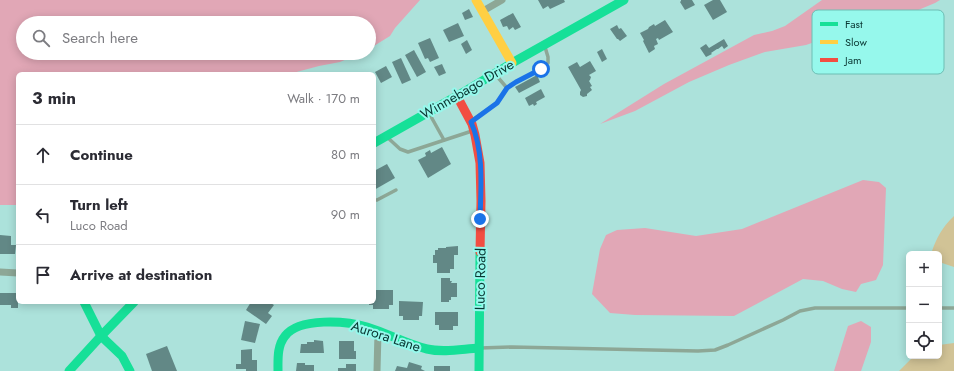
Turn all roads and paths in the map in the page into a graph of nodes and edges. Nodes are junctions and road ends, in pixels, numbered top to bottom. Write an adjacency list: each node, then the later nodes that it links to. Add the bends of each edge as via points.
1 (476, 0): 4 (street)
2 (502, 0): 4 (street)
3 (624, 0): 5 (street, Winnebago Drive)
4 (483, 11): 6 (street)
5 (544, 44): 6 (street, Winnebago Drive); 8 (lane, via 548,63)
6 (512, 63): 7 (street, Winnebago Drive)
7 (494, 73): 8 (lane); 9 (street, Winnebago Drive)
8 (507, 88): 11 (lane, via 497,103)
9 (457, 96): 10 (street, Winnebago Drive); 11 (street, Luco Road)
10 (429, 112): 12 (street, Winnebago Drive); 13 (lane)
11 (472, 126): 13 (lane); 26 (street, Luco Road, via 479,154 481,181)
12 (386, 136): 13 (lane, via 400,149 408,152); 14 (street, Winnebago Drive)
13 (444, 140)
14 (376, 142)
15 (396, 190): 16 (lane)
16 (376, 200)
17 (0, 272): 18 (street)
18 (16, 273)
19 (85, 304): 25 (street)
20 (132, 304): 25 (street)
21 (906, 308): 26 (lane, via 815,308 800,311 715,350)
22 (942, 308): 23 (lane)
23 (954, 308)
24 (378, 332): 26 (street, Aurora Lane, via 431,350); 29 (street, Aurora Lane, via 351,324 298,325 282,342); 30 (street)
25 (101, 336): 27 (street); 28 (street, via 122,356)
26 (479, 348): 31 (street, Luco Road)
27 (69, 371)
28 (130, 371)
29 (278, 371)
30 (377, 371)
31 (479, 371)

